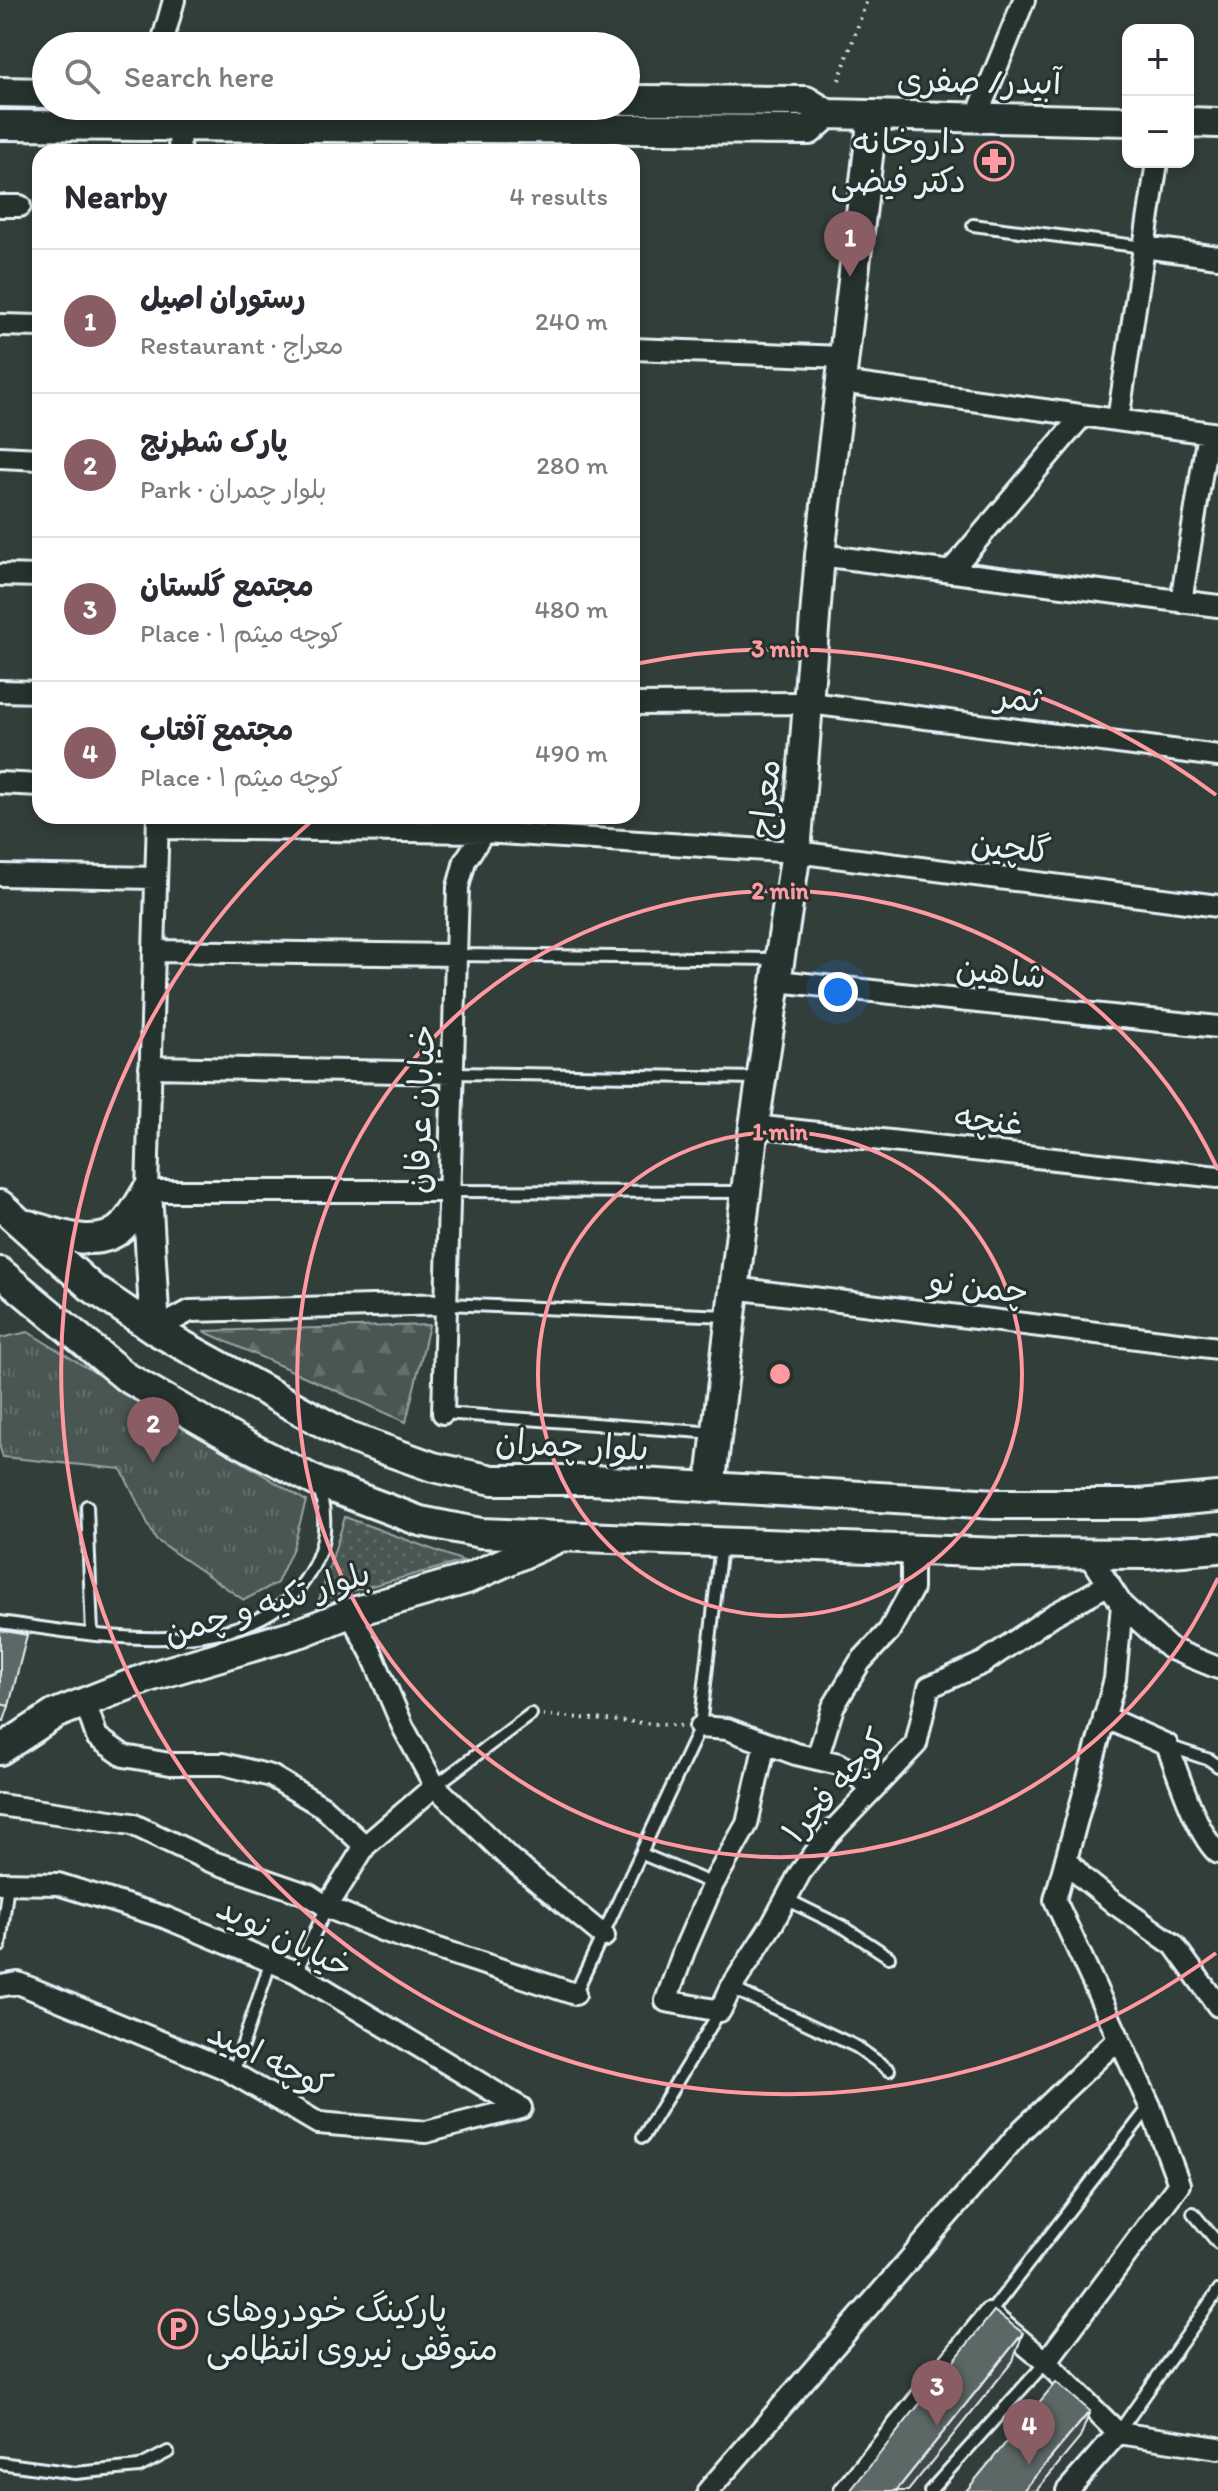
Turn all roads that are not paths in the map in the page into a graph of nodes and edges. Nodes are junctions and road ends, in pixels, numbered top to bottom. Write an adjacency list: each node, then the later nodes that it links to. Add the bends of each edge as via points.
1 (174, 0): 3 (street)
2 (1024, 0): 9 (street)
3 (165, 32)
4 (0, 92): 5 (main road)
5 (32, 93)
6 (640, 100): 7 (main road, آبیدر/ صفری, via 806,101)
7 (827, 114): 8 (main road, آبیدر/ صفری); 14 (main road, آبیدر/ صفری, via 809,130)
8 (873, 115): 9 (main road, آبیدر/ صفری); 22 (main road, معراج)
9 (976, 118): 10 (main road, آبیدر/ صفری)
10 (1122, 121)
11 (1194, 122): 12 (main road)
12 (1218, 123)
13 (0, 125): 14 (main road, آبیدر/ صفری)
14 (179, 140)
15 (1156, 168): 17 (street)
16 (973, 225): 17 (lane)
17 (1144, 247): 18 (street); 24 (street)
18 (1218, 257)
19 (0, 325): 20 (street)
20 (32, 326)
21 (640, 350): 22 (street)
22 (842, 369): 23 (street); 28 (main road, معراج)
23 (1082, 416): 24 (street); 29 (street)
24 (1118, 420): 25 (street)
25 (1213, 434): 32 (street)
26 (0, 457): 27 (street)
27 (32, 459)
28 (820, 555): 29 (street); 36 (main road, معراج)
29 (950, 572): 32 (street)
30 (0, 575): 31 (street)
31 (32, 576)
32 (1181, 602): 33 (street)
33 (1218, 606)
34 (0, 691): 35 (street)
35 (32, 692)
36 (810, 703): 37 (street, ثمر); 38 (street, ثمر); 43 (main road, معراج)
37 (640, 704)
38 (1218, 756)
39 (0, 783): 40 (street)
40 (32, 785)
41 (158, 824): 45 (street)
42 (488, 824): 43 (street, گلچین); 48 (street, خیابان عرفان, via 465,861 458,887)
43 (796, 852): 46 (street, گلچین); 49 (main road, معراج)
44 (0, 875): 45 (street)
45 (156, 878): 47 (street)
46 (1218, 906)
47 (154, 951): 48 (street); 51 (street)
48 (456, 955): 49 (lane); 52 (street, خیابان عرفان)
49 (779, 970): 50 (street, شاهین); 53 (main road, معراج)
50 (1218, 1027)
51 (150, 1067): 52 (street); 56 (street)
52 (453, 1073): 53 (lane); 57 (street, خیابان عرفان)
53 (761, 1078): 54 (main road, معراج)
54 (754, 1126): 55 (street, غنچه); 58 (main road, معراج)
55 (1218, 1177)
56 (147, 1191): 57 (street); 59 (main road, via 125,1224 108,1238 70,1238); 64 (main road)
57 (450, 1191): 58 (lane); 62 (street, خیابان عرفان)
58 (745, 1192): 61 (main road, معراج)
59 (9, 1213): 64 (main road, بلوار چمران, via 91,1287)
60 (5, 1280): 68 (main road, via 126,1377)
61 (733, 1288): 63 (main road, معراج); 65 (street, چمن نو)
62 (446, 1304): 63 (lane); 64 (street, via 190,1311); 66 (street, خیابان عرفان)
63 (729, 1316): 67 (main road, معراج)
64 (155, 1330): 69 (main road, بلوار چمران, via 349,1437 433,1467 493,1480)
65 (1218, 1348)
66 (443, 1413): 67 (lane)
67 (716, 1433): 69 (main road, معراج)
68 (319, 1483): 72 (main road, via 420,1521 481,1533); 81 (lane, via 325,1520 319,1558 296,1594 263,1619 212,1634)
69 (710, 1488): 70 (main road, بلوار چمران, via 996,1504 1139,1504)
70 (1218, 1497)
71 (87, 1506): 81 (lane)
72 (561, 1537): 73 (main road); 79 (main road, بلوار تکیه و چمن, via 467,1579)
73 (721, 1541): 75 (main road); 86 (lane)
74 (1218, 1548): 76 (main road)
75 (912, 1549): 76 (main road); 90 (street, via 912,1589 889,1631 860,1662 833,1707)
76 (1089, 1554): 77 (street)
77 (1109, 1584): 78 (street); 93 (street, کوچه فجر۱, via 983,1663 929,1687 916,1744)
78 (1122, 1605): 82 (street, via 1169,1648); 85 (street, via 1115,1679)
79 (350, 1613): 83 (main road, بلوار تکیه و چمن); 92 (street)
80 (0, 1622): 81 (lane)
81 (92, 1634)
82 (1218, 1668)
83 (85, 1702): 89 (main road, بلوار تکیه و چمن, via 55,1714); 95 (street, via 97,1737 124,1756 170,1764 223,1764 271,1776 323,1807)
84 (531, 1714): 92 (lane)
85 (1104, 1717): 88 (street); 98 (street)
86 (700, 1727): 87 (street, via 727,1729); 97 (lane)
87 (765, 1743): 90 (street); 100 (street, via 747,1824)
88 (1167, 1745): 91 (lane); 96 (street)
89 (0, 1750)
90 (817, 1759): 93 (street, via 839,1764)
91 (1218, 1766)
92 (435, 1786): 95 (street); 103 (street, via 509,1858)
93 (874, 1788): 101 (street, کوچه فجر۱, via 828,1836)
94 (0, 1805): 102 (street, via 132,1824)
95 (365, 1846): 102 (street)
96 (1218, 1853)
97 (642, 1854): 100 (lane); 103 (lane)
98 (1066, 1859): 111 (street, via 1114,1903 1174,1945); 113 (street, via 1055,1900)
99 (4, 1883): 104 (lane); 106 (street, خیابان نوید, via 58,1884 164,1917)
100 (713, 1884): 112 (street, via 666,2001)
101 (786, 1899): 105 (lane); 109 (street, کوچه فجر۱)
102 (327, 1907): 107 (lane); 110 (street)
103 (604, 1936): 110 (lane)
104 (0, 1946)
105 (889, 1957)
106 (271, 1961): 107 (street, خیابان نوید); 115 (lane)
107 (296, 1972): 117 (street, خیابان نوید)
108 (0, 1986): 115 (street, کوچه امید, via 18,1983)
109 (731, 1988): 112 (street, کوچه فجر۱); 114 (lane, via 857,2047)
110 (575, 1994)
111 (1218, 2006)
112 (720, 2011): 118 (lane)
113 (1119, 2038): 116 (street); 128 (street, via 1022,2130)
114 (889, 2070)
115 (233, 2073): 117 (street, کوچه امید, via 318,2123 426,2132)
116 (1150, 2106): 122 (lane); 123 (street, via 1179,2184)
117 (521, 2108)
118 (643, 2137)
119 (1193, 2213): 120 (lane)
120 (1218, 2243)
121 (1218, 2291): 124 (lane)
122 (989, 2314): 123 (street); 129 (street)
123 (1046, 2362): 124 (street); 130 (lane)
124 (1118, 2433): 125 (street); 131 (street)
125 (1218, 2448)
126 (168, 2452): 127 (lane, via 139,2467 75,2473)
127 (0, 2463)
128 (708, 2491)
129 (845, 2491)
130 (930, 2491)
131 (1067, 2491)

